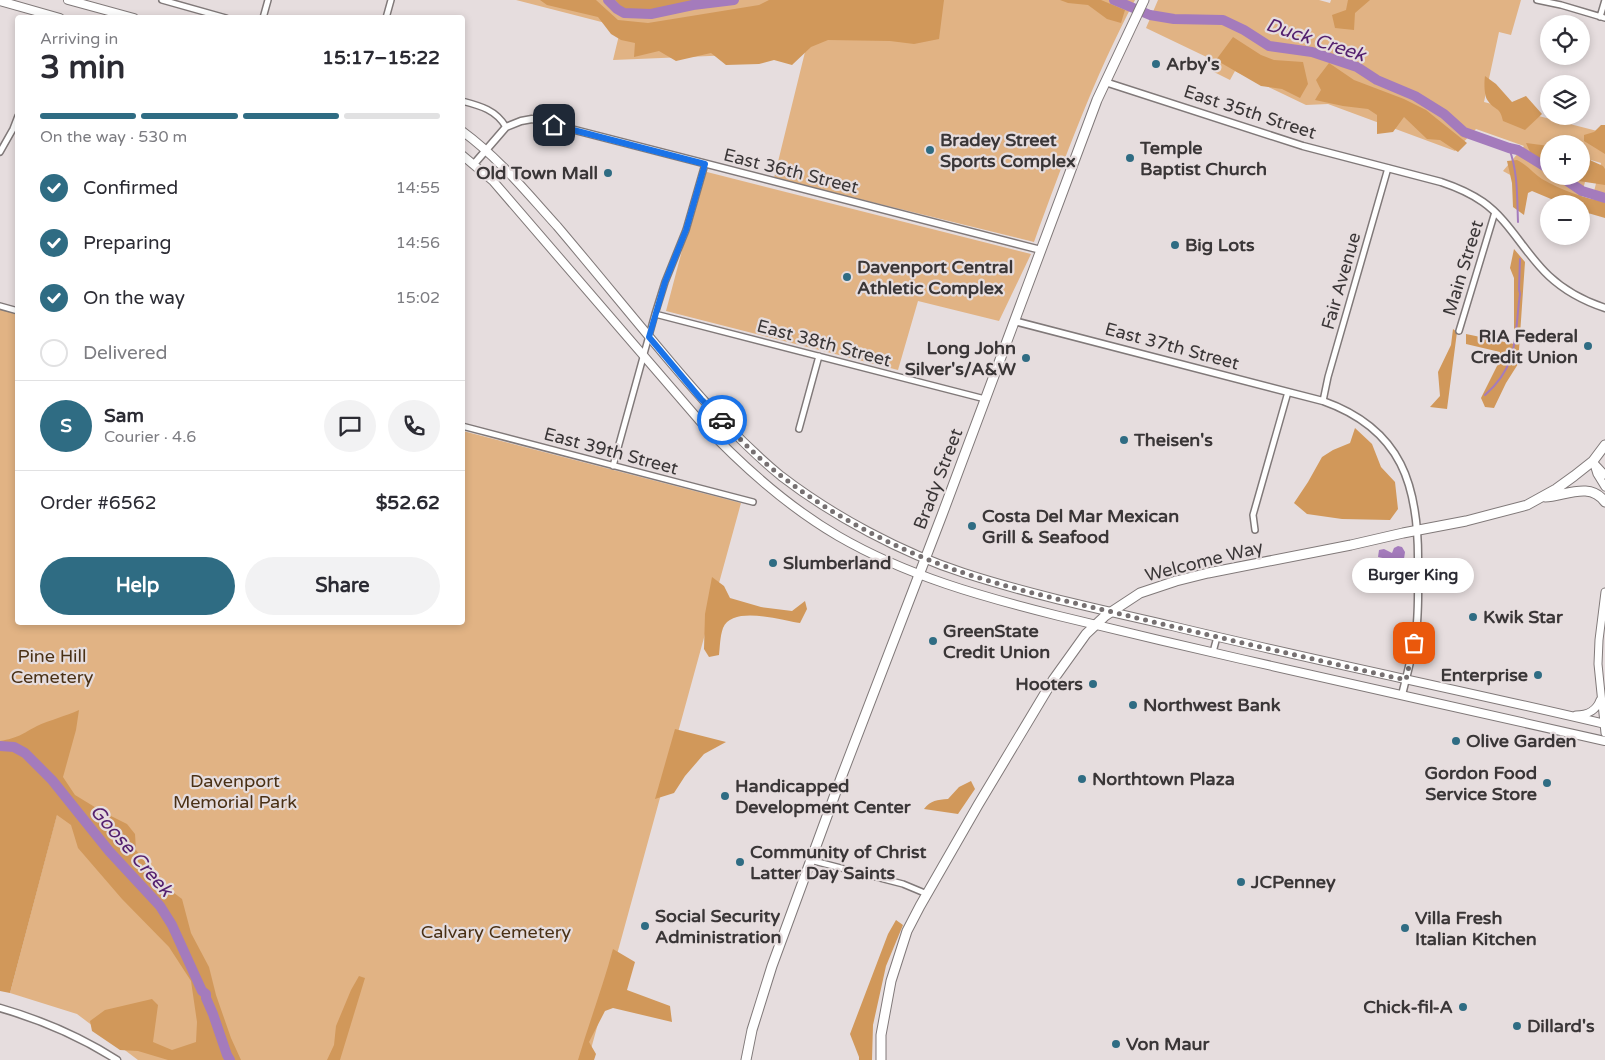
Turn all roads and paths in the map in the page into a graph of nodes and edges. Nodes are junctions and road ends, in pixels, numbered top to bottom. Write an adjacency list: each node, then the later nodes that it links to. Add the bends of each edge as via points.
1 (68, 0): 10 (main road)
2 (162, 0): 11 (street)
3 (268, 0): 12 (street)
4 (391, 0): 13 (street)
5 (1144, 0): 15 (highway, Brady Street)
6 (1537, 0): 14 (street)
7 (1605, 0): 14 (street)
8 (0, 1): 9 (main road)
9 (44, 15)
10 (123, 15)
11 (215, 15)
12 (264, 15)
13 (387, 15)
14 (1602, 18)
15 (1105, 82): 27 (street, East 35th Street, via 1302,146); 29 (highway, Brady Street)
16 (465, 102): 18 (street, via 485,107 496,114)
17 (15, 123): 19 (street)
18 (506, 127): 22 (street); 26 (street, East 36th Street, via 532,119)
19 (11, 133): 21 (street); 23 (street)
20 (465, 133): 22 (main road)
21 (15, 134)
22 (487, 151): 25 (street); 36 (main road, via 538,205)
23 (0, 152)
24 (465, 157): 25 (main road)
25 (474, 164): 37 (main road, via 493,181)
26 (705, 164): 29 (street, East 36th Street); 33 (street, via 686,230)
27 (1388, 168): 28 (street, East 35th Street, via 1460,189); 41 (street, Fair Avenue)
28 (1495, 212): 31 (street, East 35th Street, via 1557,283); 35 (street, Main Street)
29 (1041, 250): 34 (highway, Brady Street)
30 (0, 306): 32 (street)
31 (1605, 308)
32 (15, 309)
33 (655, 314): 36 (street); 38 (street, East 38th Street)
34 (1014, 321): 39 (street, East 37th Street); 40 (highway, Brady Street)
35 (1459, 331)
36 (649, 337): 37 (street); 54 (main road, via 701,399 748,448 784,478 874,535)
37 (644, 356): 46 (street); 55 (main road, via 727,450 794,508 847,541)
38 (819, 356): 40 (street, East 38th Street); 43 (street)
39 (1288, 392): 41 (street, East 37th Street); 52 (street, via 1253,515)
40 (985, 399): 54 (highway, Brady Street)
41 (1323, 402): 53 (street, East 37th Street, via 1366,423 1399,460 1412,492)
42 (465, 427): 46 (street, East 39th Street)
43 (800, 429)
44 (1605, 444): 45 (highway, Welcome Way)
45 (1593, 461): 47 (main road); 48 (main road); 49 (highway, Welcome Way)
46 (614, 466): 50 (street, East 39th Street)
47 (1605, 475)
48 (1605, 487)
49 (1543, 497): 51 (highway, via 1582,490 1601,496); 53 (highway, Welcome Way, via 1527,505)
50 (753, 502)
51 (1605, 502)
52 (1255, 530)
53 (1418, 530): 58 (highway, Welcome Way, via 1176,581 1140,593); 63 (street, via 1416,624)
54 (925, 558): 55 (highway, Brady Street); 58 (main road, via 1010,587)
55 (919, 574): 60 (main road, via 974,594); 70 (highway, Brady Street)
56 (1605, 592): 57 (main road)
57 (1604, 608): 59 (main road); 65 (main road, via 1598,664)
58 (1111, 612): 60 (highway, Welcome Way); 61 (main road)
59 (1605, 623)
60 (1096, 625): 62 (main road); 71 (highway, Welcome Way, via 1052,680)
61 (1217, 637): 62 (street); 63 (main road)
62 (1212, 652): 64 (main road)
63 (1406, 680): 64 (street); 66 (main road)
64 (1402, 695): 69 (main road)
65 (1601, 697): 66 (main road, via 1591,712 1580,716); 67 (main road)
66 (1566, 715): 67 (main road)
67 (1604, 724): 68 (main road)
68 (1605, 733)
69 (1605, 741)
70 (810, 860): 71 (street, via 903,884); 74 (highway, Brady Street, via 765,984)
71 (927, 894): 75 (highway, Welcome Way, via 908,931 892,981 881,1035)
72 (0, 1008): 73 (street, via 56,1027)
73 (117, 1060)
74 (746, 1060)
75 (881, 1060)

